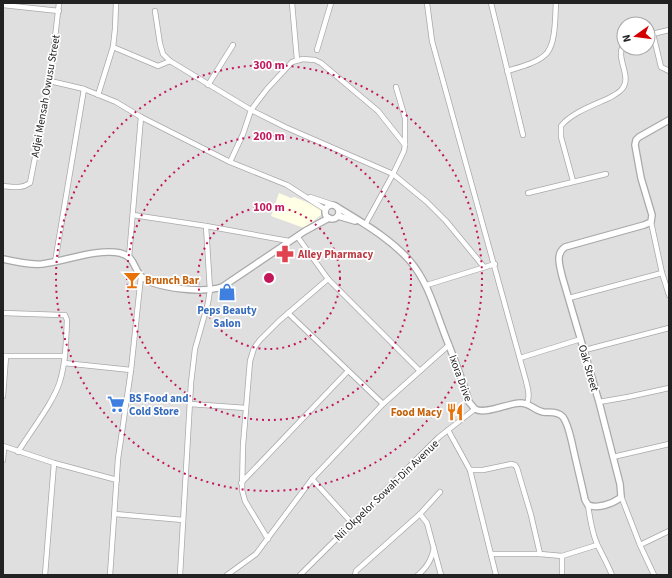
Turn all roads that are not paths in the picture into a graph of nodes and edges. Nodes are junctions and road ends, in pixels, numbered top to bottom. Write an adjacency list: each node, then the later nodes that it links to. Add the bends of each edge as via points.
1 (59, 3): 9 (street, Adjei Mensah Owusu Street)
2 (116, 3): 14 (street)
3 (292, 3): 18 (street)
4 (331, 3): 15 (street)
5 (427, 3): 53 (street, via 432,41)
6 (491, 3): 20 (street)
7 (556, 3): 20 (street, via 552,42 547,53 529,64)
8 (3, 5): 9 (street)
9 (59, 11): 22 (street, Adjei Mensah Owusu Street)
10 (155, 11): 19 (street, via 163,54)
11 (669, 30): 12 (street)
12 (656, 33)
13 (233, 45): 23 (street)
14 (113, 47): 19 (street, via 158,66); 26 (street)
15 (317, 50)
16 (656, 52): 21 (street, via 661,67)
17 (622, 56): 35 (street, via 626,78 624,88 570,118 561,126 561,137)
18 (297, 60): 27 (street, via 292,62 267,89); 31 (street, via 315,60 321,63 378,111)
19 (170, 61): 23 (street)
20 (507, 71): 30 (street)
21 (669, 71)
22 (50, 81): 25 (street); 36 (street, Adjei Mensah Owusu Street, via 30,183 20,188)
23 (208, 85): 27 (street)
24 (396, 87): 31 (street, via 405,118)
25 (84, 89): 26 (street); 52 (street)
26 (98, 95): 28 (street)
27 (251, 110): 32 (street); 33 (street)
28 (142, 117): 32 (street); 41 (street)
29 (669, 120): 44 (street, via 639,137 635,145 652,215)
30 (523, 135)
31 (405, 145): 33 (street)
32 (230, 162): 37 (street, via 287,185)
33 (393, 174): 45 (street); 54 (street, via 446,221)
34 (606, 174): 35 (street)
35 (573, 181): 38 (street)
36 (3, 186)
37 (302, 194): 39 (street); 40 (street)
38 (528, 194)
39 (335, 206): 40 (street, via 330,205); 42 (street, via 339,210); 45 (street, Ixora Drive)
40 (326, 211): 43 (street); 46 (street)
41 (133, 215): 47 (street); 50 (street)
42 (338, 216): 43 (street); 45 (street)
43 (330, 218): 46 (street)
44 (651, 222): 55 (street); 61 (street, Oak Street, via 562,249 559,258)
45 (363, 224): 58 (street, Ixora Drive, via 399,249 418,270)
46 (314, 225): 48 (street)
47 (206, 226): 49 (street); 59 (street)
48 (298, 236): 49 (street); 57 (street)
49 (289, 241): 59 (street, via 226,284)
50 (129, 257): 52 (street, via 109,252); 56 (street)
51 (3, 259): 52 (street, via 33,264)
52 (55, 262)
53 (495, 264): 54 (street); 70 (street)
54 (484, 268): 58 (street)
55 (662, 273): 60 (street); 61 (street)
56 (141, 276): 59 (street, via 160,285); 72 (street)
57 (328, 279): 63 (street); 73 (street)
58 (427, 285): 66 (street, Ixora Drive)
59 (210, 290): 78 (street, via 195,349)
60 (669, 295)
61 (569, 298): 65 (street, Oak Street)
62 (3, 313): 69 (street, via 64,315 67,320)
63 (288, 313): 74 (street); 81 (street, via 254,348 250,361)
64 (669, 328): 67 (street)
65 (581, 339): 67 (street, Oak Street); 70 (street)
66 (449, 345): 73 (street); 82 (street, Ixora Drive, via 469,402)
67 (584, 350): 77 (street, Oak Street)
68 (5, 356): 69 (street); 76 (street)
69 (65, 356): 71 (street)
70 (520, 358): 80 (street, via 528,392)
71 (64, 363): 72 (street); 86 (street, via 60,382 52,399)
72 (131, 370): 92 (street)
73 (420, 370): 79 (street)
74 (348, 371): 79 (street); 93 (street)
75 (669, 388): 77 (street)
76 (3, 396)
77 (599, 402): 87 (street, Oak Street)
78 (190, 404): 81 (street); 99 (street)
79 (383, 404): 91 (street)
80 (527, 404): 82 (street, via 484,411); 96 (street, via 542,412 560,414 566,422)
81 (246, 408): 93 (street)
82 (475, 409): 83 (street, Nii Okpelor Sowah-Din Avenue)
83 (448, 430): 90 (street); 100 (street, Nii Okpelor Sowah-Din Avenue)
84 (669, 444): 87 (street)
85 (4, 446): 86 (street); 88 (street)
86 (18, 452): 89 (street)
87 (614, 457): 95 (street, Oak Street)
88 (3, 460)
89 (54, 463): 92 (street); 109 (street)
90 (470, 470): 106 (street); 107 (street, via 515,465)
91 (312, 479): 100 (street); 102 (street)
92 (117, 480): 97 (street)
93 (241, 483): 102 (street, via 245,501)
94 (440, 492): 98 (street)
95 (621, 496): 96 (street, via 600,506); 104 (street, Oak Street)
96 (588, 505): 103 (street)
97 (115, 514): 99 (street); 110 (street)
98 (420, 514): 105 (street, via 427,523); 114 (street, via 356,571)
99 (183, 520): 111 (street)
100 (352, 523): 113 (street, Nii Okpelor Sowah-Din Avenue)
101 (669, 531): 104 (street)
102 (268, 539): 112 (street, via 256,554)
103 (597, 545): 108 (street); 119 (street)
104 (640, 545): 120 (street, Oak Street)
105 (434, 547): 115 (street, via 427,567); 116 (street)
106 (491, 554): 107 (street); 117 (street)
107 (540, 554): 108 (street)
108 (562, 556): 118 (street)
109 (45, 575)
110 (110, 575)
111 (180, 575)
112 (227, 575)
113 (300, 575)
114 (355, 575)
115 (418, 575)
116 (441, 575)
117 (496, 575)
118 (562, 575)
119 (612, 575)
120 (654, 575)

